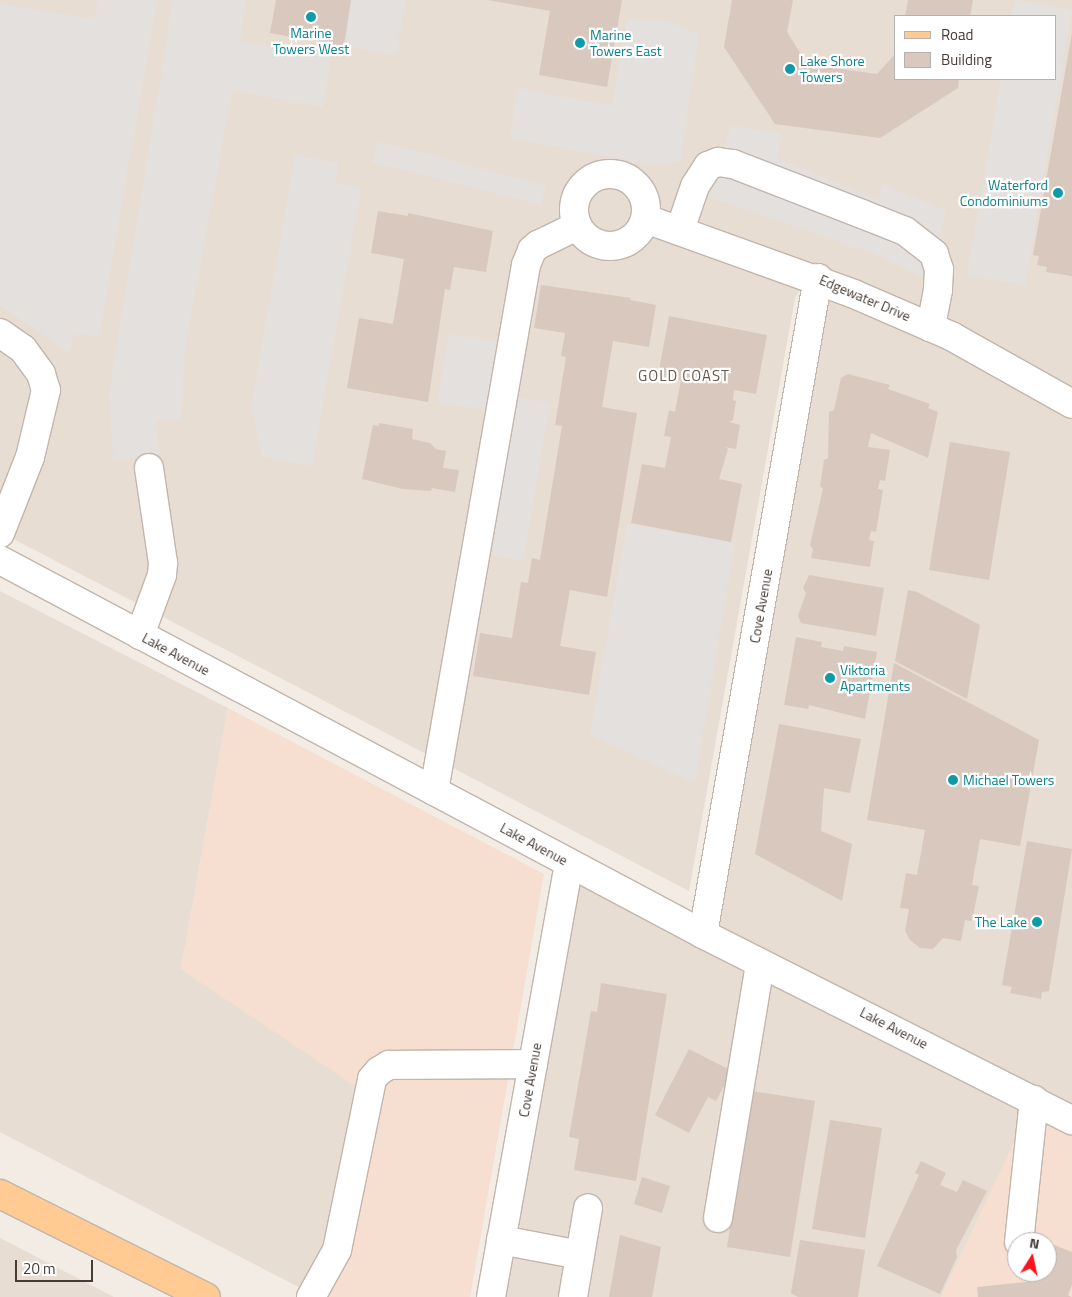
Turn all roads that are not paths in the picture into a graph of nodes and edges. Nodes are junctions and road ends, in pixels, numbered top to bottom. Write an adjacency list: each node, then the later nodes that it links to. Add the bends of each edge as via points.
1 (646, 218): 2 (street, via 634,238 612,247 589,240); 2 (street, via 645,201 637,186 617,174 604,174 588,182 576,196 573,208); 3 (street, Edgewater Drive)
2 (577, 226): 12 (street, via 538,245 532,250 526,265)
3 (680, 230): 4 (street, Edgewater Drive); 5 (street, via 695,186 708,166 718,162 733,164 905,231 934,254 939,269)
4 (818, 278): 5 (street, Edgewater Drive); 14 (street, Cove Avenue)
5 (931, 327): 7 (street, Edgewater Drive)
6 (0, 333): 9 (street, via 23,349 41,374 46,390 30,457)
7 (1072, 404)
8 (149, 468): 11 (street, via 163,563)
9 (0, 533)
10 (0, 560): 11 (street, Lake Avenue)
11 (140, 634): 12 (street, Lake Avenue)
12 (434, 791): 13 (street, Lake Avenue)
13 (569, 863): 14 (street, Lake Avenue); 16 (street, Cove Avenue)
14 (703, 934): 15 (street, Lake Avenue)
15 (760, 963): 17 (street, Lake Avenue); 21 (street)
16 (533, 1064): 23 (street, Cove Avenue); 26 (street, via 389,1065 379,1071 372,1079 337,1250)
17 (1034, 1100): 18 (street, Lake Avenue); 22 (street)
18 (1072, 1120)
19 (0, 1194): 25 (main road)
20 (588, 1208): 24 (street)
21 (718, 1218)
22 (1021, 1232)
23 (501, 1240): 24 (street); 27 (street, Cove Avenue)
24 (580, 1256): 28 (street)
25 (206, 1297)
26 (311, 1297)
27 (491, 1297)
28 (573, 1297)

